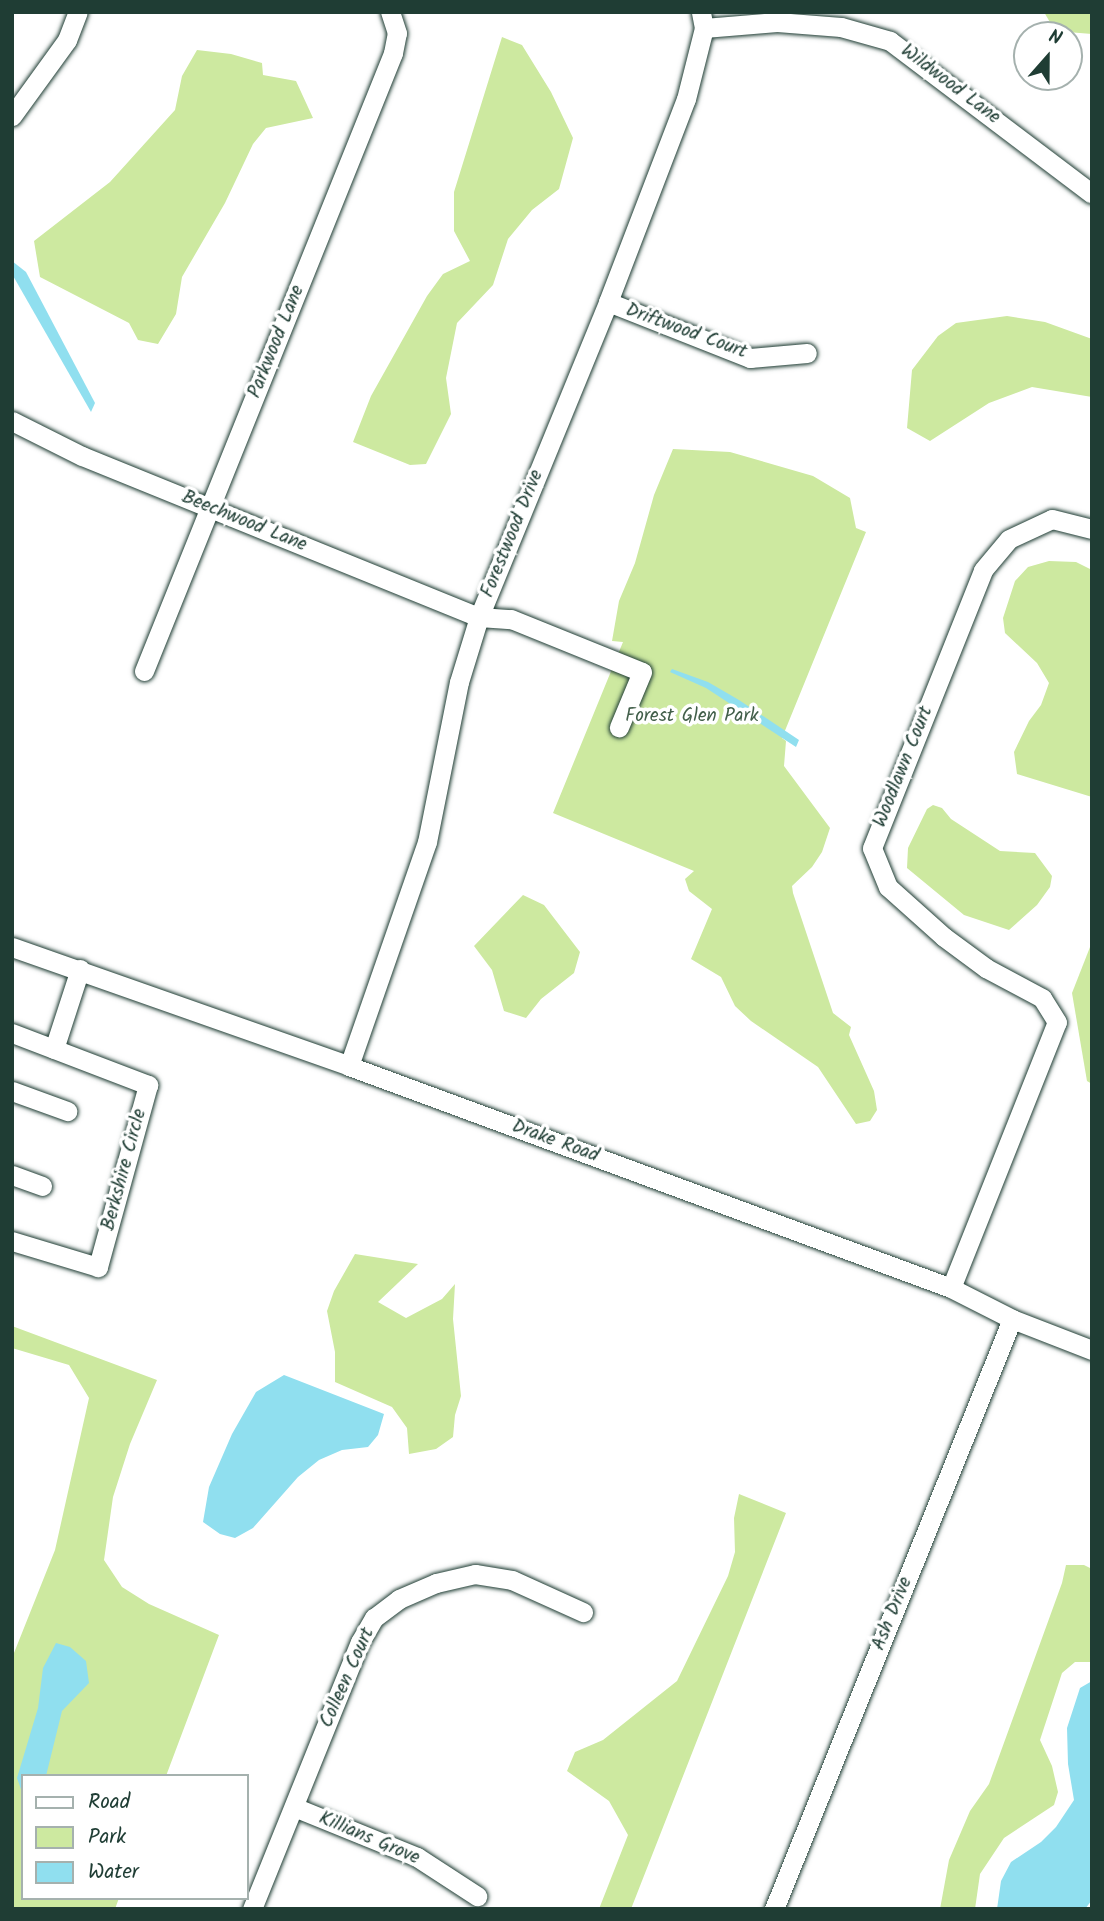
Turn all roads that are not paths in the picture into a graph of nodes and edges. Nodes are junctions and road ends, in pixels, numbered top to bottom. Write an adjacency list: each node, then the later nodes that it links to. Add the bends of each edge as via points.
1 (78, 12): 4 (street, via 67,40)
2 (390, 12): 9 (street, Parkwood Lane, via 397,33 393,54)
3 (702, 20): 5 (street, Wildwood Lane, via 841,27 890,41); 6 (street, Forestwood Drive, via 687,99)
4 (12, 116)
5 (1092, 194)
6 (608, 302): 7 (street, Driftwood Court, via 750,358); 11 (street, Forestwood Drive)
7 (807, 353)
8 (12, 421): 9 (street, Beechwood Lane, via 82,456)
9 (211, 508): 11 (street, Beechwood Lane); 12 (street, Parkwood Lane)
10 (1092, 529): 24 (street, Woodlawn Court, via 1052,519 1009,538 983,570 872,848 888,887 986,968 1042,998 1057,1021)
11 (479, 617): 13 (street, Beechwood Lane, via 511,619 642,672); 18 (street, Forestwood Drive, via 459,682 427,842)
12 (144, 671)
13 (619, 727)
14 (12, 947): 15 (street, Drake Road)
15 (80, 969): 17 (street); 18 (street, Drake Road)
16 (14, 1038): 17 (street)
17 (54, 1049): 23 (street, Berkshire Circle, via 149,1085 98,1267)
18 (349, 1066): 24 (street, Drake Road)
19 (12, 1091): 20 (street)
20 (67, 1111)
21 (12, 1175): 22 (street)
22 (41, 1186)
23 (12, 1241)
24 (951, 1288): 25 (street, Drake Road)
25 (1012, 1319): 26 (street, Drake Road); 31 (street, Ash Drive)
26 (1092, 1350)
27 (583, 1612): 28 (street, Colleen Court, via 540,1590 491,1575 460,1577 399,1599 374,1618 360,1642)
28 (294, 1807): 29 (street, Killians Grove, via 417,1857); 30 (street, Colleen Court)
29 (477, 1896)
30 (252, 1909)
31 (774, 1909)

